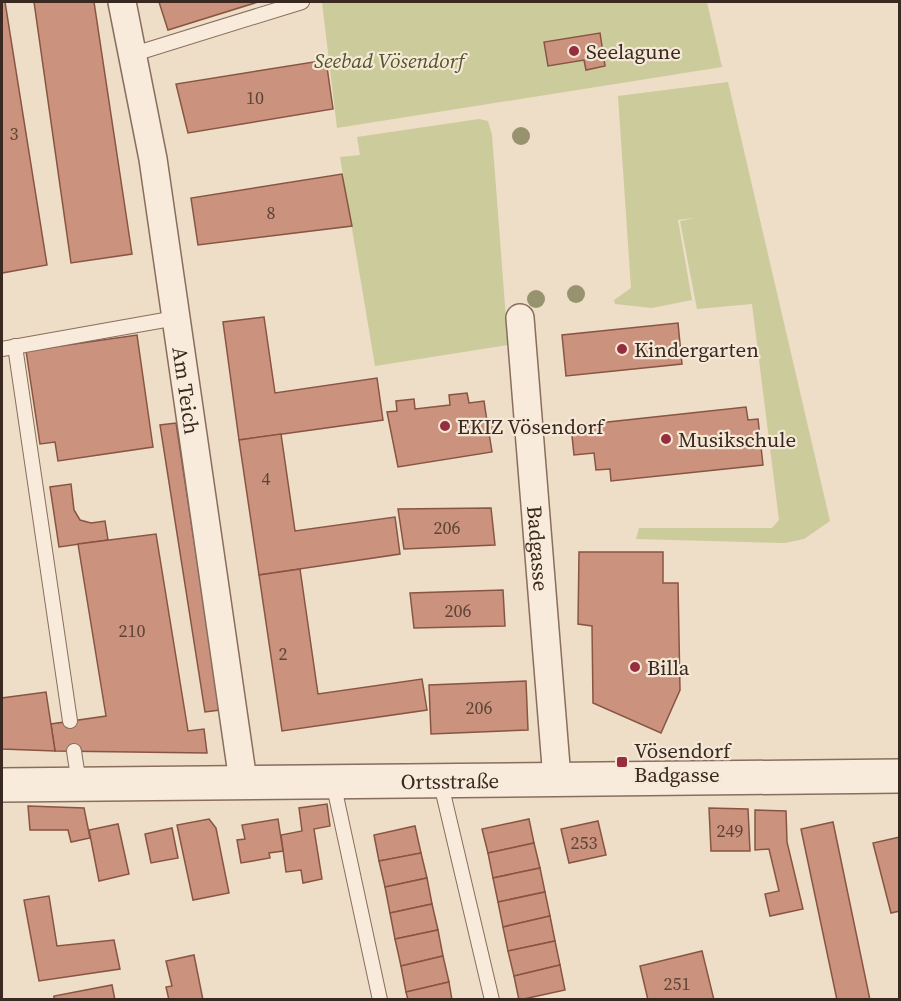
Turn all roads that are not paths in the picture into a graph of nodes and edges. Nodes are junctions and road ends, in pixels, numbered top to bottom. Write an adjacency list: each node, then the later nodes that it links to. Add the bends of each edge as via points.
1 (122, 2): 3 (street, Am Teich)
2 (302, 2): 3 (lane)
3 (134, 54): 4 (street, Am Teich)
4 (176, 318): 6 (lane); 12 (street, Am Teich)
5 (520, 318): 10 (street, Badgasse)
6 (8, 347): 7 (lane)
7 (70, 721)
8 (74, 751): 14 (lane)
9 (900, 776): 10 (street, Ortsstraße)
10 (557, 779): 11 (street, Ortsstraße)
11 (440, 780): 13 (street, Ortsstraße); 17 (lane)
12 (243, 781): 13 (street, Ortsstraße); 14 (street, Ortsstraße)
13 (333, 781): 16 (lane)
14 (79, 784): 15 (street, Ortsstraße)
15 (2, 785)
16 (380, 999)
17 (492, 999)

